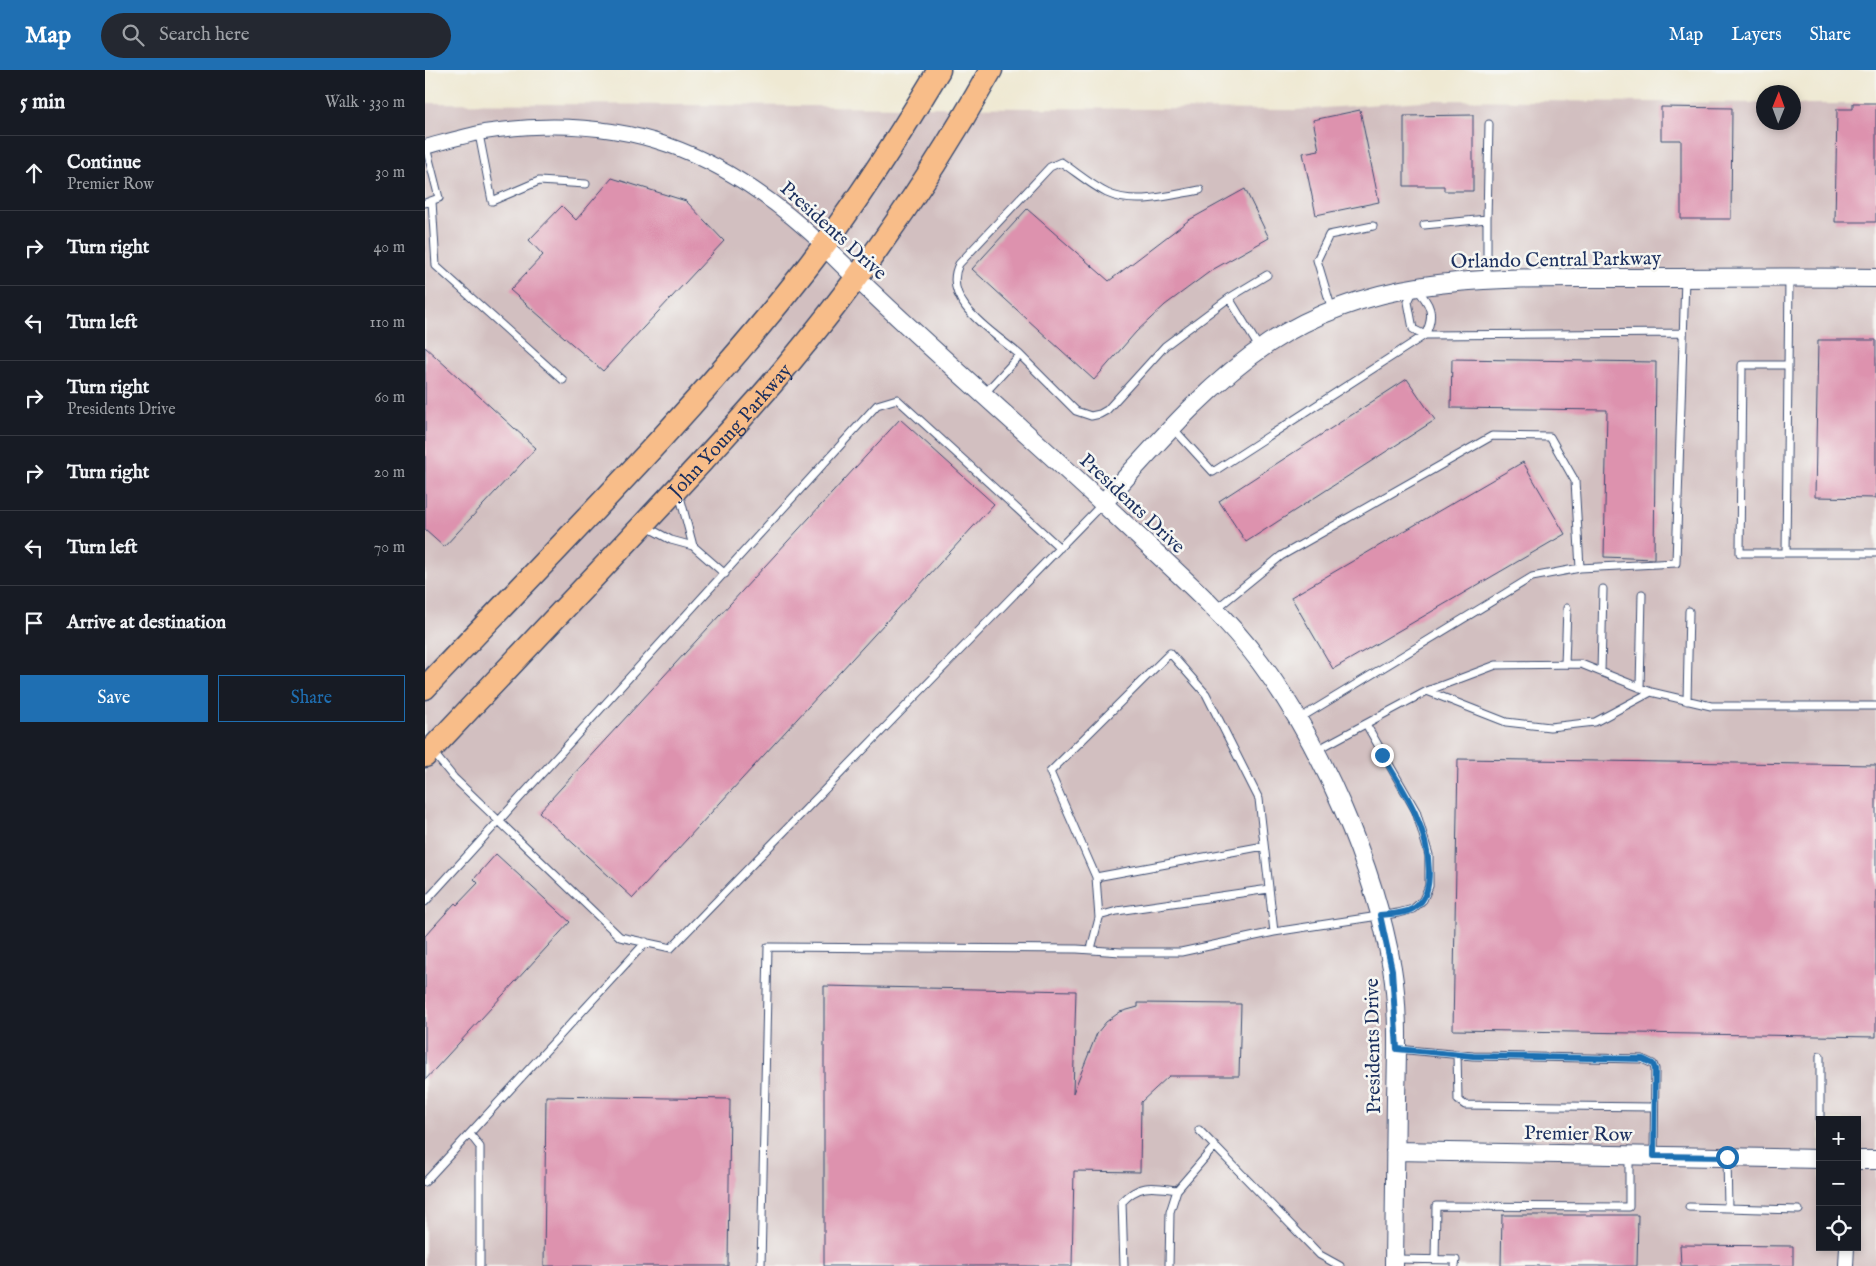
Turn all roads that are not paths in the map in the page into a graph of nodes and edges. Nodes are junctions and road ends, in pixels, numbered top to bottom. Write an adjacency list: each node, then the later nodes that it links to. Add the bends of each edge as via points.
1 (939, 70): 12 (highway)
2 (991, 70): 15 (highway, John Young Parkway, via 941,156)
3 (1489, 124): 9 (lane)
4 (479, 134): 5 (street, Presidents Drive); 6 (lane, via 492,201 539,181); 12 (street, Presidents Drive, via 549,126 609,129 664,143 719,165 738,177 770,199)
5 (425, 147): 8 (lane, via 439,198)
6 (586, 184)
7 (1200, 190): 25 (lane, via 1149,198 1119,197 1061,162 1049,167 956,271 955,288 961,302)
8 (429, 202): 27 (lane, via 436,266)
9 (1487, 219): 10 (lane); 18 (lane)
10 (1424, 225)
11 (1373, 226): 21 (lane, via 1329,235 1317,260)
12 (823, 245): 15 (street, Presidents Drive); 46 (highway, via 712,382)
13 (1267, 275): 20 (lane)
14 (1789, 277): 16 (street, Orlando Central Parkway); 17 (street, Orlando Central Parkway); 26 (lane)
15 (856, 278): 28 (street, Presidents Drive); 30 (highway, John Young Parkway, via 783,370)
16 (1685, 278): 18 (street, Orlando Central Parkway); 22 (lane)
17 (1876, 278)
18 (1487, 279): 19 (street, Orlando Central Parkway)
19 (1415, 287): 21 (street, Orlando Central Parkway); 23 (lane, via 1428,300 1431,322); 23 (lane, via 1408,302 1413,330)
20 (1229, 298): 24 (lane); 25 (lane, via 1165,346 1100,414 1091,416 1076,411)
21 (1332, 310): 24 (street, Orlando Central Parkway)
22 (1683, 333): 23 (lane); 37 (lane, via 1676,563)
23 (1425, 335): 29 (lane, via 1213,472)
24 (1260, 350): 29 (street, Orlando Central Parkway, via 1218,381)
25 (1020, 355): 28 (lane)
26 (1787, 365): 35 (lane); 35 (lane, via 1742,365 1740,553)
27 (563, 380)
28 (984, 394): 31 (street, Presidents Drive)
29 (1173, 427): 31 (street, Orlando Central Parkway)
30 (678, 488): 32 (highway, John Young Parkway); 33 (lane)
31 (1103, 503): 34 (lane); 42 (street, Presidents Drive)
32 (643, 525): 33 (lane, via 671,540); 54 (highway, John Young Parkway)
33 (693, 546): 38 (lane)
34 (1059, 548): 38 (lane, via 897,399 877,405); 64 (lane, via 671,948)
35 (1786, 553): 36 (lane)
36 (1876, 553)
37 (1580, 568): 42 (lane, via 1575,481 1550,437 1492,436 1281,556); 52 (lane, via 1532,577)
38 (725, 574): 56 (lane)
39 (1603, 589): 45 (lane)
40 (1642, 594): 47 (lane)
41 (1567, 608): 44 (lane)
42 (1216, 609): 52 (street, Presidents Drive, via 1260,662)
43 (1689, 612): 50 (lane)
44 (1565, 664): 45 (lane, via 1581,664); 48 (lane, via 1497,665)
45 (1601, 672): 47 (lane)
46 (425, 688)
47 (1640, 688): 49 (lane)
48 (1427, 691): 49 (lane, via 1506,722 1550,727 1595,722); 53 (lane)
49 (1651, 692): 50 (lane)
50 (1687, 701): 51 (lane, via 1711,706)
51 (1876, 706)
52 (1297, 720): 55 (street, Presidents Drive)
53 (1366, 724): 55 (lane); 61 (lane, via 1416,811 1429,854 1429,886 1423,900 1413,909)
54 (427, 750): 56 (lane)
55 (1315, 751): 61 (street, Presidents Drive, via 1355,842)
56 (500, 822): 60 (lane); 64 (lane, via 620,937)
57 (1264, 846): 58 (lane); 58 (lane, via 1259,798 1206,694 1170,653 1050,772); 59 (lane)
58 (1096, 877): 62 (lane)
59 (1269, 889): 62 (lane); 63 (lane)
60 (425, 902)
61 (1380, 915): 63 (lane); 66 (street, Presidents Drive, via 1392,970)
62 (1099, 916): 65 (lane)
63 (1274, 932): 65 (lane, via 1181,952)
64 (646, 942): 72 (lane)
65 (1091, 949): 90 (lane, via 768,947)
66 (1397, 1049): 67 (lane); 74 (street, Presidents Drive)
67 (1457, 1054): 69 (lane, via 1643,1059 1653,1064 1655,1069); 69 (lane, via 1457,1100 1465,1105)
68 (1821, 1056): 70 (lane)
69 (1654, 1107): 76 (lane)
70 (1820, 1116)
71 (1199, 1130): 73 (lane)
72 (470, 1134): 81 (lane); 89 (lane, via 480,1147)
73 (1215, 1146): 82 (lane); 93 (lane, via 1320,1254)
74 (1395, 1152): 75 (street, Premier Row); 88 (street, Presidents Drive)
75 (1629, 1156): 76 (street, Premier Row); 87 (lane, via 1629,1207 1435,1206)
76 (1654, 1156): 77 (street, Premier Row)
77 (1727, 1157): 78 (street, Premier Row); 84 (lane)
78 (1816, 1159)
79 (1861, 1160): 80 (street)
80 (1876, 1160)
81 (425, 1182)
82 (1177, 1190): 91 (lane, via 1147,1186 1131,1192 1122,1202); 92 (lane, via 1170,1212)
83 (1689, 1207): 84 (lane)
84 (1728, 1208): 85 (lane)
85 (1799, 1210)
86 (1847, 1251): 95 (street)
87 (1435, 1259): 88 (lane); 94 (lane, via 1456,1260)
88 (1394, 1262)
89 (480, 1266)
90 (761, 1266)
91 (1124, 1266)
92 (1169, 1266)
93 (1340, 1266)
94 (1455, 1266)
95 (1847, 1266)

